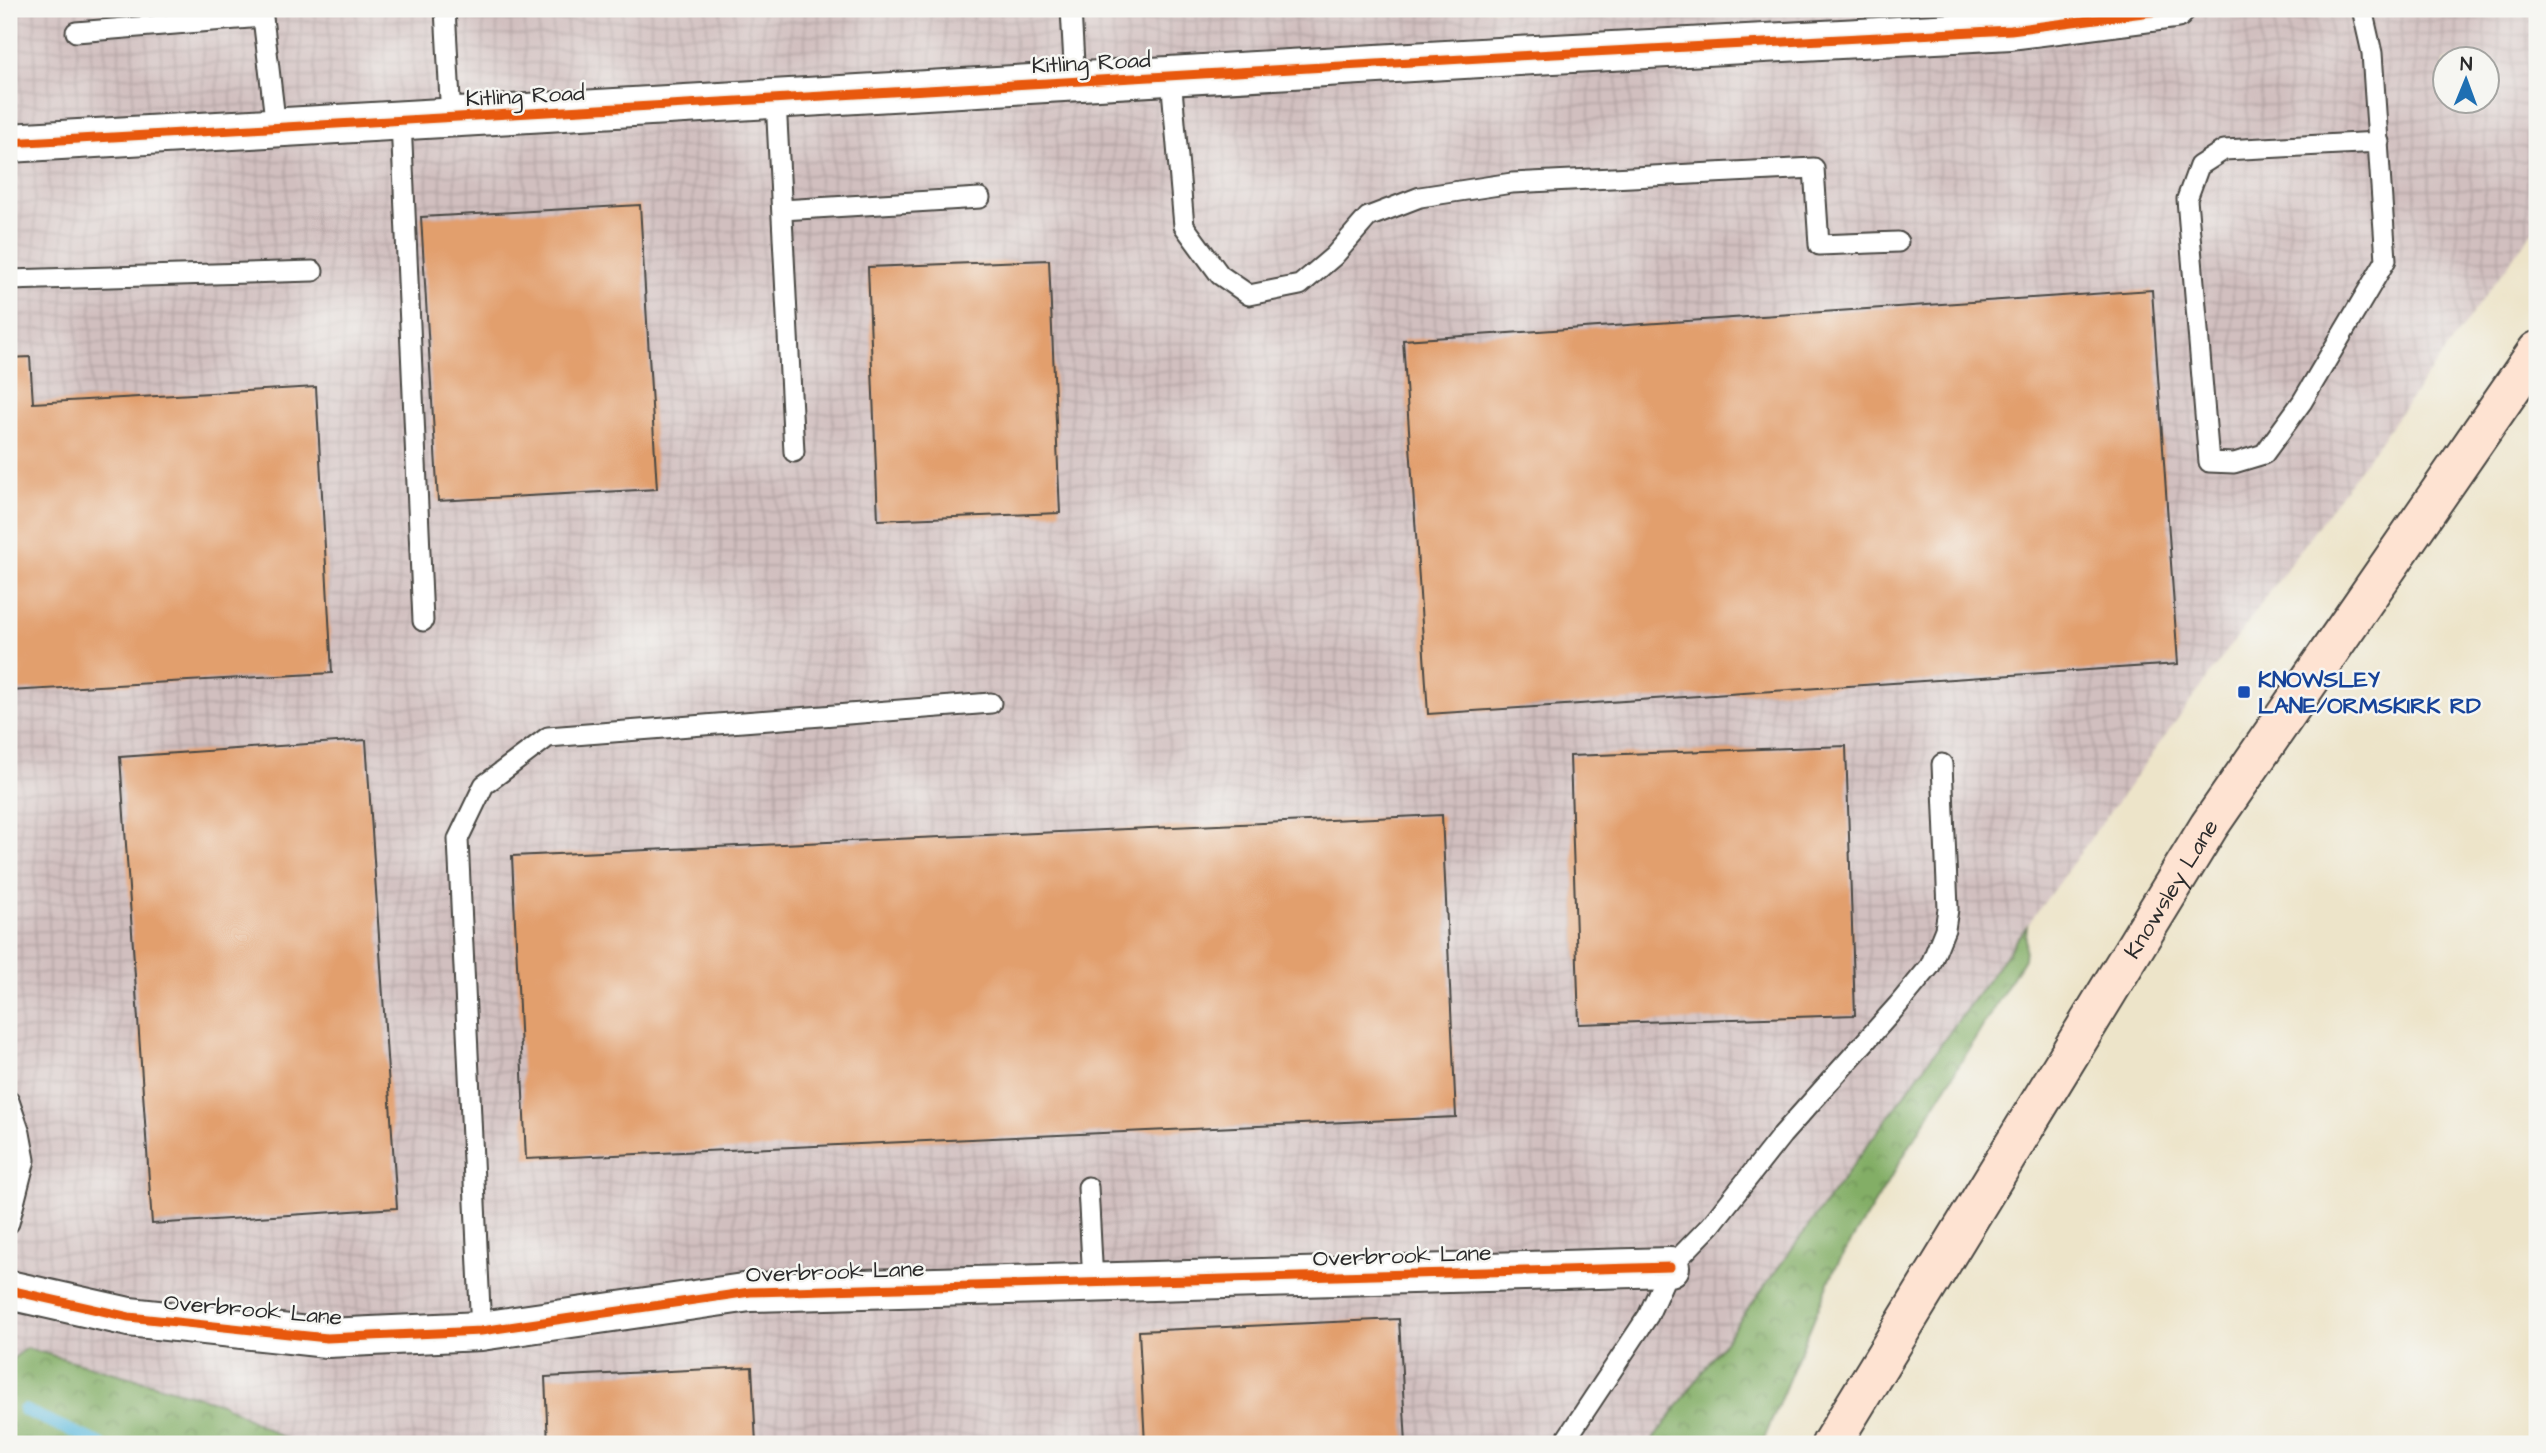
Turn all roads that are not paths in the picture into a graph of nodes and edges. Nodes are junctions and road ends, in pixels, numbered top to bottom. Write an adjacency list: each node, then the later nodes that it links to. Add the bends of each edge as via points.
1 (445, 9): 10 (lane)
2 (1071, 9): 8 (lane)
3 (2168, 9): 7 (street, Kitling Road, via 2011,30)
4 (2362, 9): 13 (lane, via 2372,53)
5 (262, 13): 6 (lane); 12 (lane)
6 (76, 32)
7 (1171, 77): 8 (street, Kitling Road); 17 (lane, via 1184,226 1220,275 1249,295 1300,285 1334,256 1368,217 1420,197 1513,183 1814,168 1819,245)
8 (1075, 82): 9 (street, Kitling Road)
9 (776, 100): 10 (street, Kitling Road); 16 (lane)
10 (451, 118): 11 (street, Kitling Road)
11 (401, 121): 12 (street, Kitling Road); 22 (lane)
12 (276, 128): 14 (street, Kitling Road)
13 (2379, 142): 13 (lane, via 2386,260 2302,402 2264,454 2234,463 2209,462 2187,199 2199,166 2224,150)
14 (9, 143)
15 (980, 198): 16 (lane)
16 (782, 210): 21 (lane)
17 (1898, 242)
18 (313, 271): 19 (lane)
19 (9, 280)
20 (2537, 351): 33 (main road, Knowsley Lane, via 2209,826)
21 (794, 452)
22 (423, 621)
23 (991, 703): 31 (lane, via 548,737 484,785 458,839)
24 (1942, 764): 28 (lane, via 1948,909 1930,966 1782,1135 1711,1225)
25 (9, 1101): 27 (lane, via 25,1160)
26 (1088, 1187): 29 (lane)
27 (9, 1223)
28 (1670, 1267): 29 (street, Overbrook Lane); 32 (lane, via 1648,1316)
29 (1093, 1282): 31 (street, Overbrook Lane, via 750,1292)
30 (9, 1290): 31 (street, Overbrook Lane, via 129,1317 327,1338)
31 (481, 1331)
32 (1563, 1444)
33 (1830, 1444)

